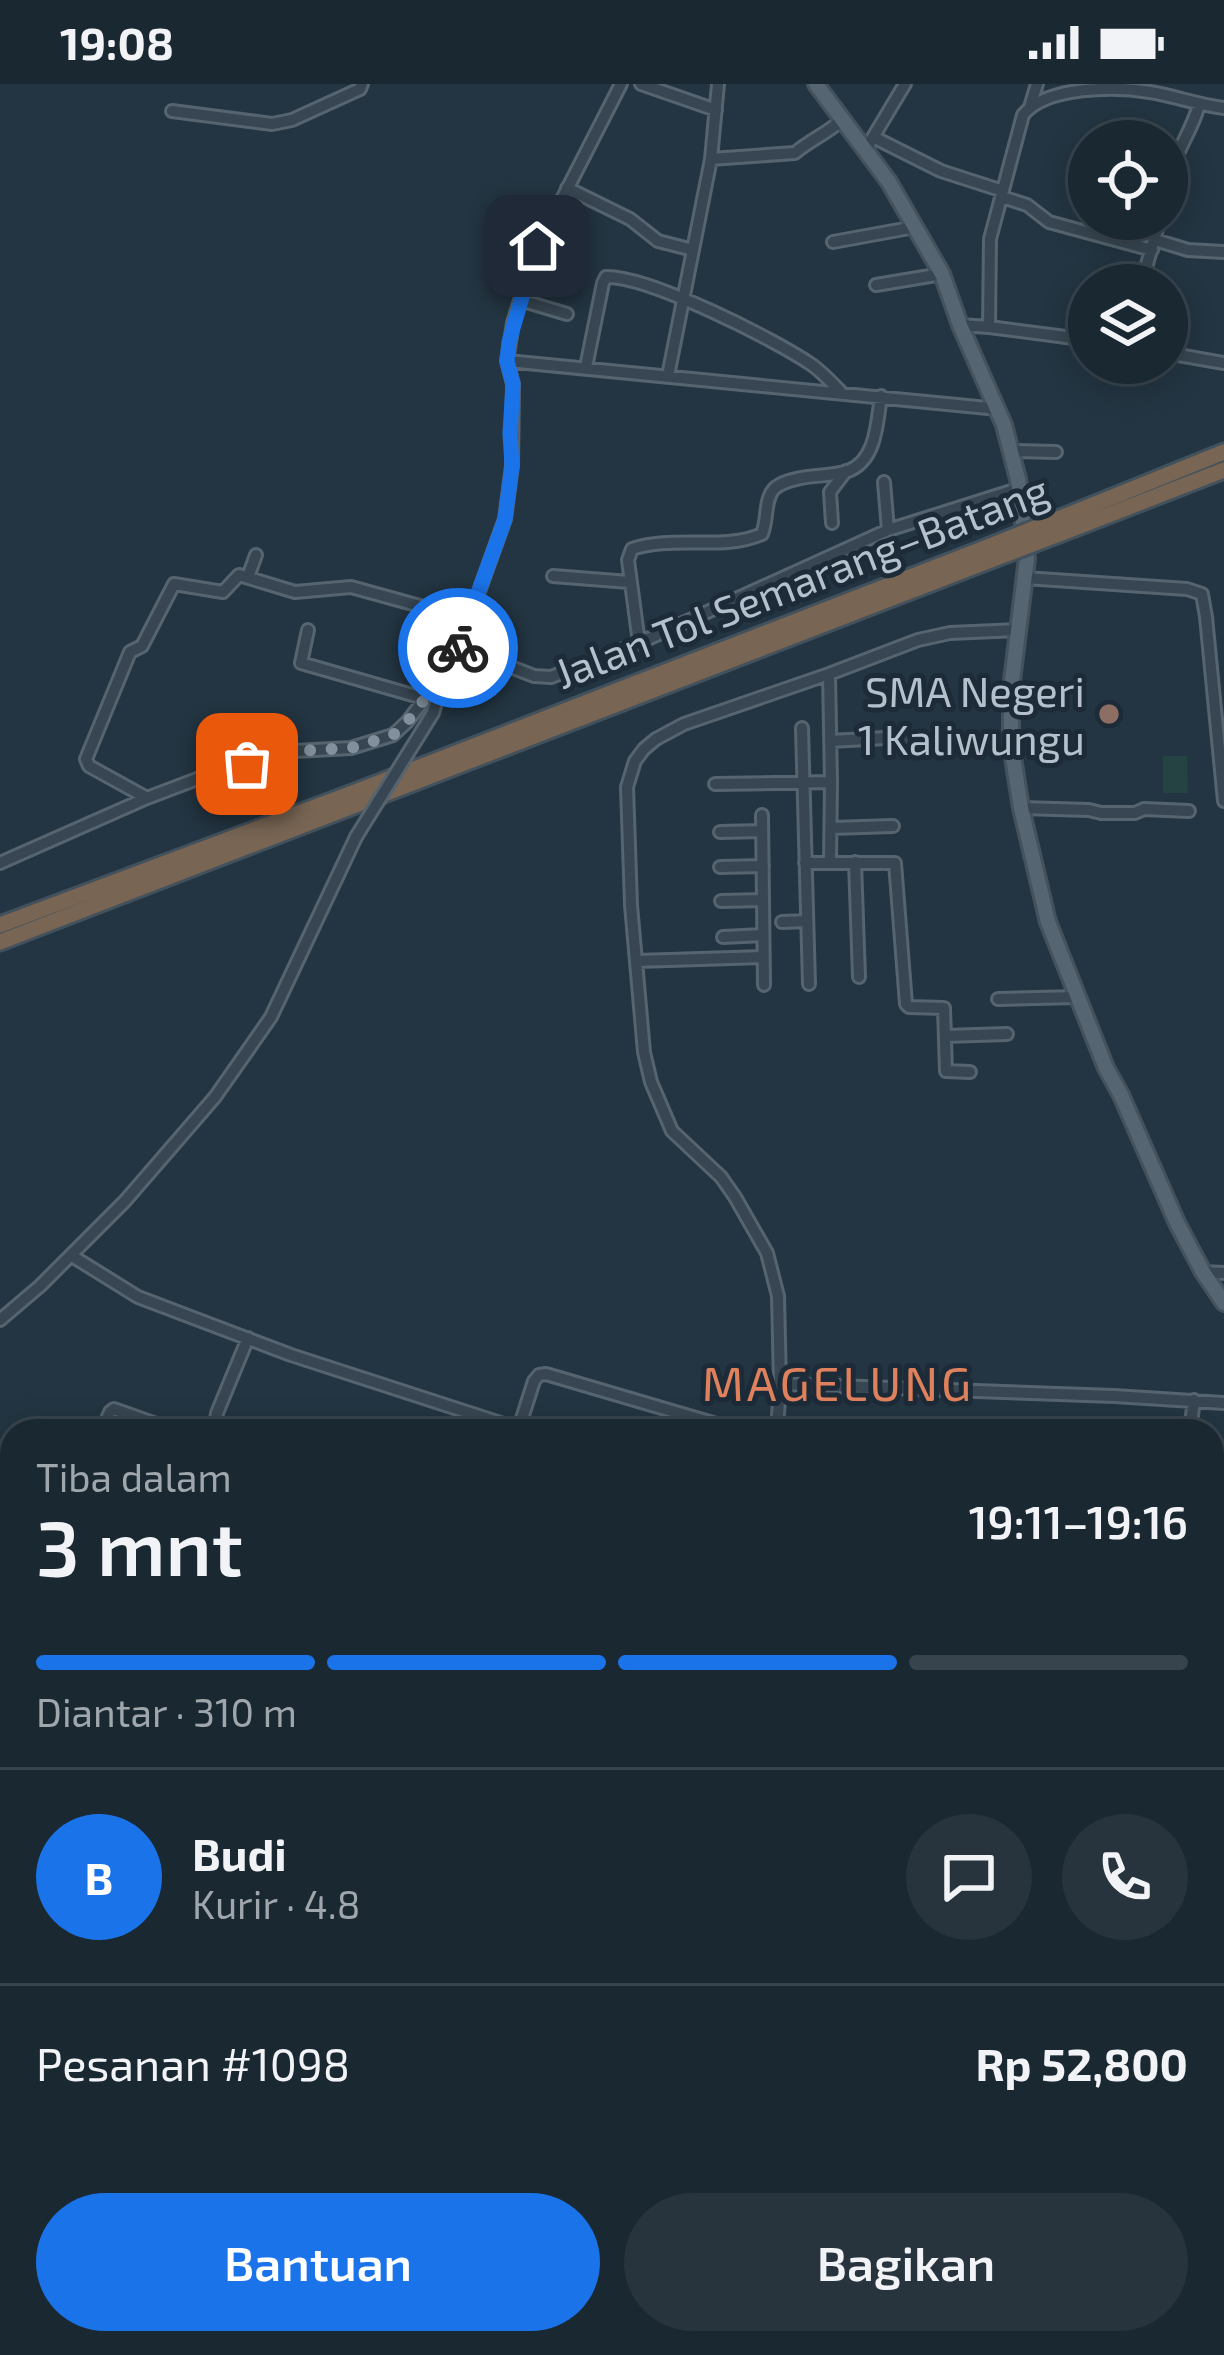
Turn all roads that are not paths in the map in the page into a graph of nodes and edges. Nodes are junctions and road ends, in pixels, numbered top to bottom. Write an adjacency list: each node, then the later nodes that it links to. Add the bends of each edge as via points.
1 (362, 84): 13 (street, via 272,124)
2 (621, 84): 19 (street)
3 (641, 84): 14 (street)
4 (718, 84): 14 (street)
5 (904, 84): 17 (street)
6 (1037, 84): 11 (street)
7 (1150, 88): 9 (street); 10 (street)
8 (824, 89): 15 (main road)
9 (1061, 89): 11 (street)
10 (1199, 105): 12 (street); 16 (street)
11 (1030, 107): 20 (street)
12 (1224, 108)
13 (172, 110)
14 (716, 110): 18 (street)
15 (843, 118): 17 (main road); 18 (street, via 795,153)
16 (1188, 138)
17 (870, 143): 20 (street, via 892,144); 21 (main road)
18 (711, 159): 25 (street)
19 (567, 188): 25 (street, via 658,242); 31 (street)
20 (1003, 194): 24 (street, via 1049,222); 34 (street, via 990,238)
21 (915, 227): 23 (street); 28 (main road)
22 (1154, 240): 24 (street)
23 (833, 242)
24 (1153, 245): 26 (street); 27 (street)
25 (693, 250): 30 (street)
26 (1224, 252)
27 (1147, 264)
28 (942, 274): 29 (street); 33 (main road)
29 (876, 285)
30 (683, 298): 39 (street, via 606,277); 40 (street); 41 (street, via 793,353)
31 (520, 300): 32 (street); 37 (street)
32 (567, 314)
33 (961, 325): 34 (street); 43 (main road)
34 (989, 327): 35 (street)
35 (1068, 337)
36 (1188, 357): 38 (street)
37 (507, 361): 39 (street); 62 (street, via 508,502)
38 (1224, 363)
39 (586, 367): 40 (street)
40 (668, 376): 41 (street)
41 (841, 392): 42 (street)
42 (881, 395): 43 (street); 48 (street, via 870,449)
43 (998, 409): 44 (main road)
44 (1011, 451): 45 (street); 50 (main road)
45 (1056, 452)
46 (1224, 452): 52 (highway, Jalan Tol Semarang–Batang)
47 (1224, 470): 52 (highway, Jalan Tol Semarang–Batang)
48 (846, 471): 51 (street, via 830,492); 59 (street, via 776,487 755,538 632,549)
49 (884, 482): 53 (street)
50 (1018, 489): 53 (street); 58 (main road)
51 (832, 523)
52 (1060, 526): 54 (highway, Jalan Tol Semarang–Batang, bridge)
53 (888, 530): 65 (street)
54 (988, 554): 98 (highway, Jalan Tol Semarang–Batang); 101 (highway, Jalan Tol Semarang–Batang)
55 (256, 555): 57 (street)
56 (553, 576): 59 (street)
57 (248, 578): 62 (street, via 295,592 352,587); 79 (street, via 237,575 221,592 174,584 142,646 130,652 87,763)
58 (1025, 578): 60 (street, via 1194,590); 64 (main road)
59 (629, 582): 65 (street)
60 (1206, 617): 61 (street); 67 (street)
61 (1224, 617)
62 (467, 619): 66 (street)
63 (308, 630): 70 (street, via 301,663)
64 (1020, 630): 69 (street, via 939,634); 74 (main road)
65 (639, 643): 66 (street, via 543,677)
66 (459, 647): 68 (street)
67 (1217, 666): 71 (street)
68 (445, 672): 70 (street); 112 (street, bridge, via 433,713 356,837 271,1017 198,1118)
69 (829, 674): 73 (street); 103 (street, via 684,724 635,761 627,798)
70 (423, 698): 79 (street, via 393,735 284,753)
71 (1219, 717): 75 (street)
72 (802, 728): 77 (street)
73 (830, 741): 74 (street, via 904,736); 76 (street)
74 (1011, 745): 81 (main road)
75 (1222, 766): 80 (street)
76 (831, 782): 77 (street); 85 (street)
77 (803, 783): 78 (street); 91 (street)
78 (715, 784)
79 (147, 799): 90 (street)
80 (1224, 801)
81 (1022, 808): 82 (street); 107 (main road, via 1048,922)
82 (1189, 811)
83 (762, 815): 86 (street)
84 (893, 826): 85 (street)
85 (832, 828): 88 (street)
86 (762, 831): 87 (street); 92 (street)
87 (720, 832)
88 (830, 862): 89 (street); 91 (street)
89 (855, 862): 104 (street); 110 (street, via 895,863 907,1004 944,1008)
90 (0, 863)
91 (805, 863): 96 (street)
92 (763, 866): 93 (street); 94 (street)
93 (720, 867)
94 (763, 900): 95 (street); 99 (street)
95 (721, 901)
96 (807, 921): 97 (street); 105 (street)
97 (782, 922)
98 (0, 925)
99 (763, 935): 100 (street); 102 (street)
100 (723, 937)
101 (0, 942)
102 (763, 957): 103 (street); 106 (street)
103 (637, 961): 118 (street, via 644,1052 672,1131 721,1177 767,1253 778,1296)
104 (859, 976)
105 (808, 984)
106 (764, 985)
107 (1078, 997): 108 (street); 113 (main road)
108 (998, 999)
109 (1007, 1034): 110 (street)
110 (945, 1036): 111 (street, via 946,1071)
111 (970, 1072)
112 (72, 1256): 116 (street); 117 (street, via 138,1297)
113 (1203, 1272): 114 (street); 115 (main road)
114 (1224, 1273)
115 (1224, 1303)
116 (0, 1320)
117 (248, 1339): 123 (street); 124 (street)
118 (780, 1384): 119 (street); 127 (street)
119 (1194, 1400): 120 (street); 128 (street)
120 (1224, 1403)
121 (107, 1419): 122 (street, via 114,1409)
122 (142, 1419)
123 (216, 1419)
124 (486, 1419)
125 (522, 1419): 126 (street, via 534,1381 546,1374)
126 (699, 1419)
127 (778, 1419)
128 (1192, 1419)

